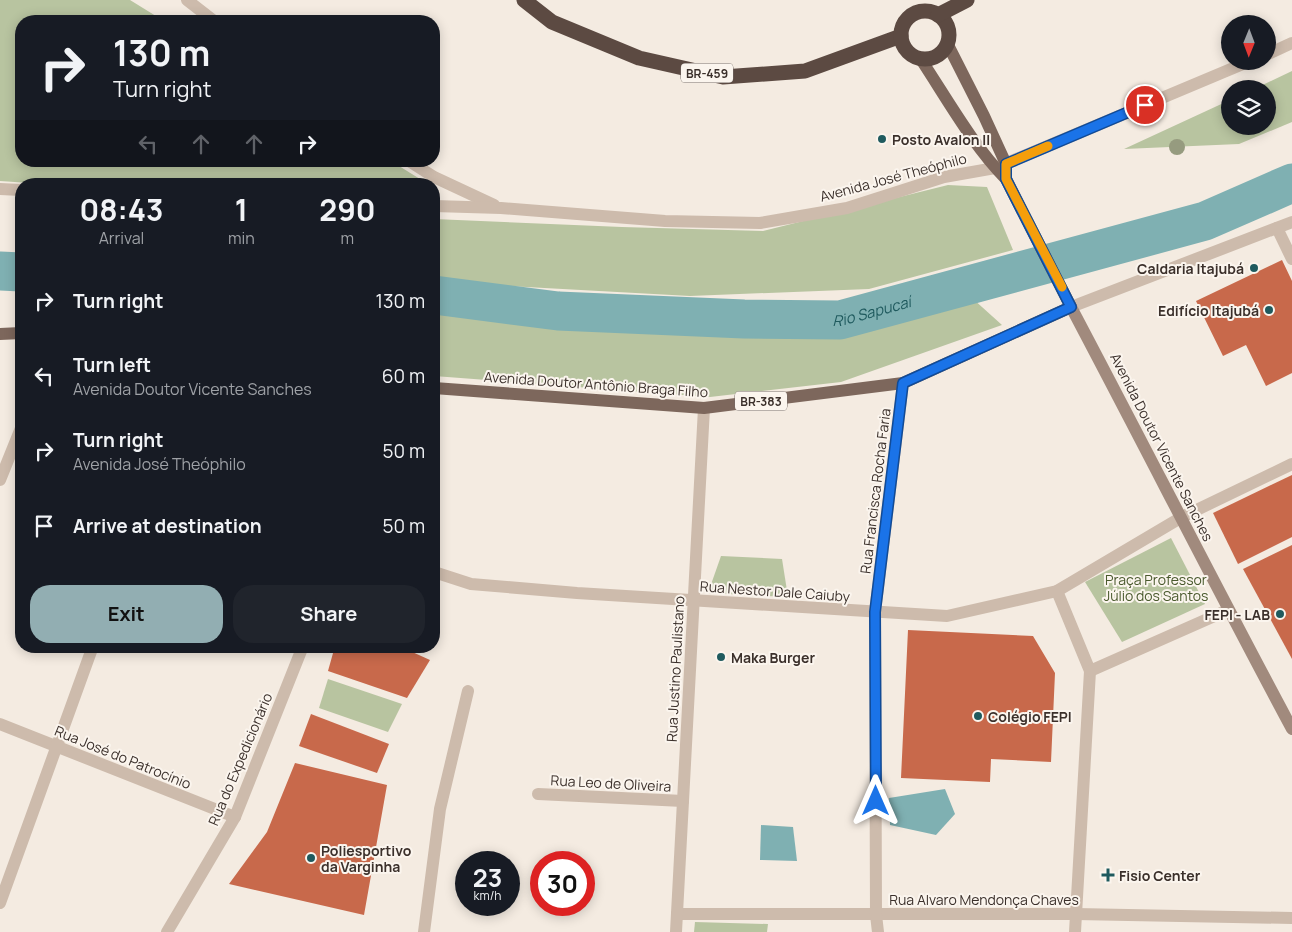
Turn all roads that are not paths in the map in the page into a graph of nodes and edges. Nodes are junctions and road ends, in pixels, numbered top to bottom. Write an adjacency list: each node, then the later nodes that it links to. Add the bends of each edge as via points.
1 (187, 0): 4 (street)
2 (524, 0): 6 (highway, BR-459, via 552,22 639,58 723,77 805,71)
3 (967, 0): 5 (highway)
4 (206, 15)
5 (938, 15): 6 (highway, via 923,11 910,16); 7 (highway, via 947,27)
6 (901, 36): 10 (highway, via 906,50)
7 (947, 43): 10 (highway, via 939,54); 12 (main road, Avenida Doutor Vicente Sanches, via 984,116)
8 (1292, 44): 9 (street)
9 (1276, 51)
10 (920, 58): 12 (main road)
11 (1229, 70): 12 (street, Avenida José Theóphilo)
12 (1000, 166): 19 (street, Avenida José Theóphilo, via 944,177 846,208 760,223 665,221); 23 (main road, Avenida Doutor Vicente Sanches)
13 (418, 167): 14 (street)
14 (434, 178)
15 (440, 181): 19 (street)
16 (0, 189): 17 (street)
17 (15, 190)
18 (440, 206): 19 (street, Avenida José Theóphilo)
19 (501, 208)
20 (1292, 222): 21 (street, Avenida Doutor Antônio Braga Filho)
21 (1277, 228): 22 (street); 23 (street, Avenida Doutor Antônio Braga Filho)
22 (1292, 259)
23 (1069, 302): 26 (main road, Avenida Doutor Antônio Braga Filho / BR-383); 32 (main road, Avenida Doutor Vicente Sanches)
24 (15, 333): 25 (main road)
25 (0, 334)
26 (903, 383): 28 (main road, Avenida Doutor Antônio Braga Filho / BR-383); 37 (street, Rua Francisca Rocha Faria)
27 (440, 388): 28 (main road, Avenida Doutor Antônio Braga Filho / BR-383)
28 (704, 408): 35 (street, Rua Justino Paulistano)
29 (15, 443): 31 (street)
30 (1292, 464): 32 (street, Rua Nestor Dale Caiuby)
31 (0, 480)
32 (1182, 517): 34 (street, Rua Nestor Dale Caiuby); 36 (main road, Avenida Doutor Vicente Sanches)
33 (440, 574): 35 (street, Rua Nestor Dale Caiuby, via 471,584)
34 (1057, 591): 37 (street, Rua Nestor Dale Caiuby, via 948,616); 40 (street)
35 (694, 601): 37 (street, Rua Nestor Dale Caiuby); 46 (street, Rua Justino Paulistano)
36 (1228, 610): 40 (street); 43 (main road, Avenida Doutor Vicente Sanches)
37 (875, 612): 51 (street, Rua Francisca Rocha Faria)
38 (90, 653): 44 (street)
39 (300, 653): 47 (street, Rua do Expedicionário)
40 (1090, 671): 50 (street)
41 (468, 691): 54 (street, via 440,808)
42 (0, 724): 44 (street, Rua José do Patrocínio)
43 (1292, 729)
44 (57, 746): 47 (street, Rua José do Patrocínio); 48 (street)
45 (538, 794): 46 (street, Rua Leo de Oliveira)
46 (683, 801): 49 (street, Rua Justino Paulistano)
47 (235, 817): 53 (street, Rua do Expedicionário)
48 (0, 903)
49 (677, 914): 51 (street, Rua Alvaro Mendonça Chaves); 55 (street, Rua Justino Paulistano)
50 (1076, 914): 51 (street, Rua Alvaro Mendonça Chaves); 52 (street, Rua Alvaro Mendonça Chaves); 57 (street)
51 (876, 915): 56 (street, Rua Francisca Rocha Faria)
52 (1292, 918)
53 (167, 932)
54 (424, 932)
55 (676, 932)
56 (878, 932)
57 (1074, 932)

